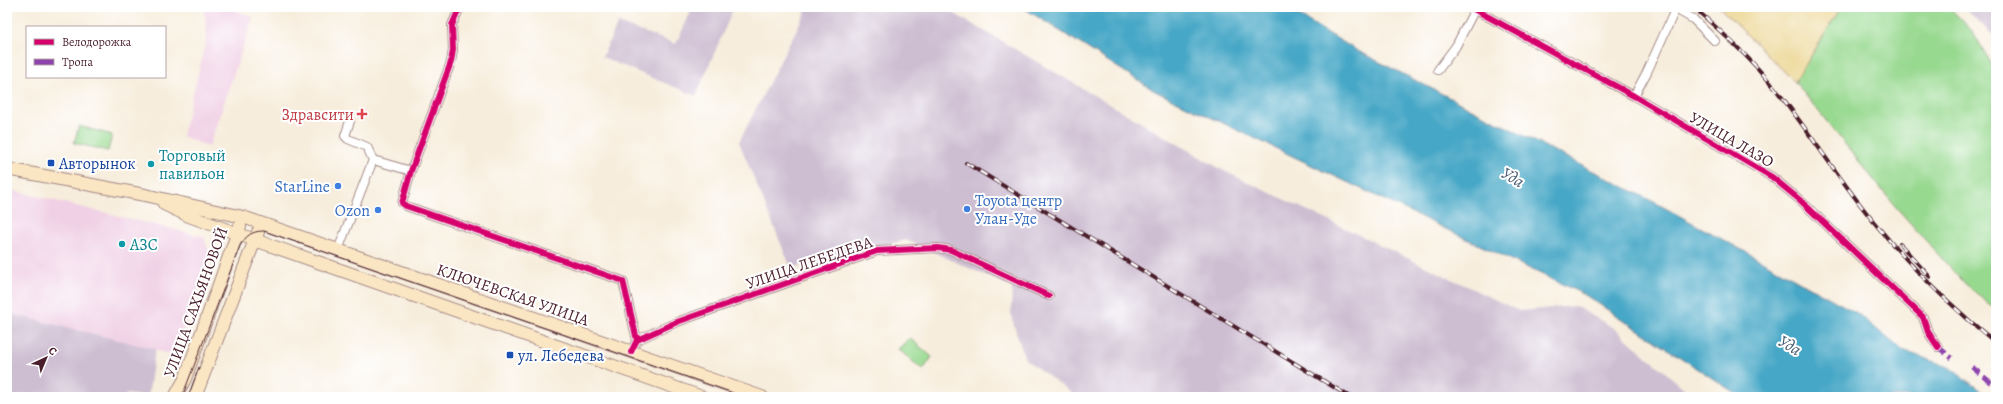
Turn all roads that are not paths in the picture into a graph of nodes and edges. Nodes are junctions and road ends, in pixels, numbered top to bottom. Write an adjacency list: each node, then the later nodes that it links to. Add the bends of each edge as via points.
1 (460, 7): 10 (street, via 452,25 451,62)
2 (1472, 8): 5 (street, via 1456,46); 6 (street, УЛИЦА ЛАЗО)
3 (1673, 8): 4 (street, via 1693,19); 6 (street, via 1647,72)
4 (1715, 41)
5 (1438, 70)
6 (1634, 96): 18 (street, УЛИЦА ЛАЗО, via 1772,177 1800,200 1923,317 1928,332)
7 (350, 121): 8 (street, via 346,136 367,147)
8 (373, 160): 10 (street); 15 (street)
9 (7, 169): 11 (main road)
10 (411, 171): 17 (street, via 402,197 402,203 406,206 623,281)
11 (146, 195): 12 (main road, КЛЮЧЕВСКАЯ УЛИЦА); 13 (main road, via 189,216)
12 (253, 221): 13 (main road, УЛИЦА САХЬЯНОВОЙ); 14 (main road, УЛИЦА САХЬЯНОВОЙ); 15 (main road, КЛЮЧЕВСКАЯ УЛИЦА)
13 (237, 233): 14 (main road); 20 (main road, УЛИЦА САХЬЯНОВОЙ)
14 (255, 240): 21 (main road, УЛИЦА САХЬЯНОВОЙ); 22 (main road)
15 (338, 250): 19 (main road, КЛЮЧЕВСКАЯ УЛИЦА)
16 (1049, 296): 17 (street, УЛИЦА ЛЕБЕДЕВА, via 951,250 938,248 877,251 677,322)
17 (637, 340): 19 (street)
18 (1938, 347)
19 (631, 352): 23 (main road, КЛЮЧЕВСКАЯ УЛИЦА)
20 (179, 396)
21 (195, 397)
22 (702, 397)
23 (762, 397)

